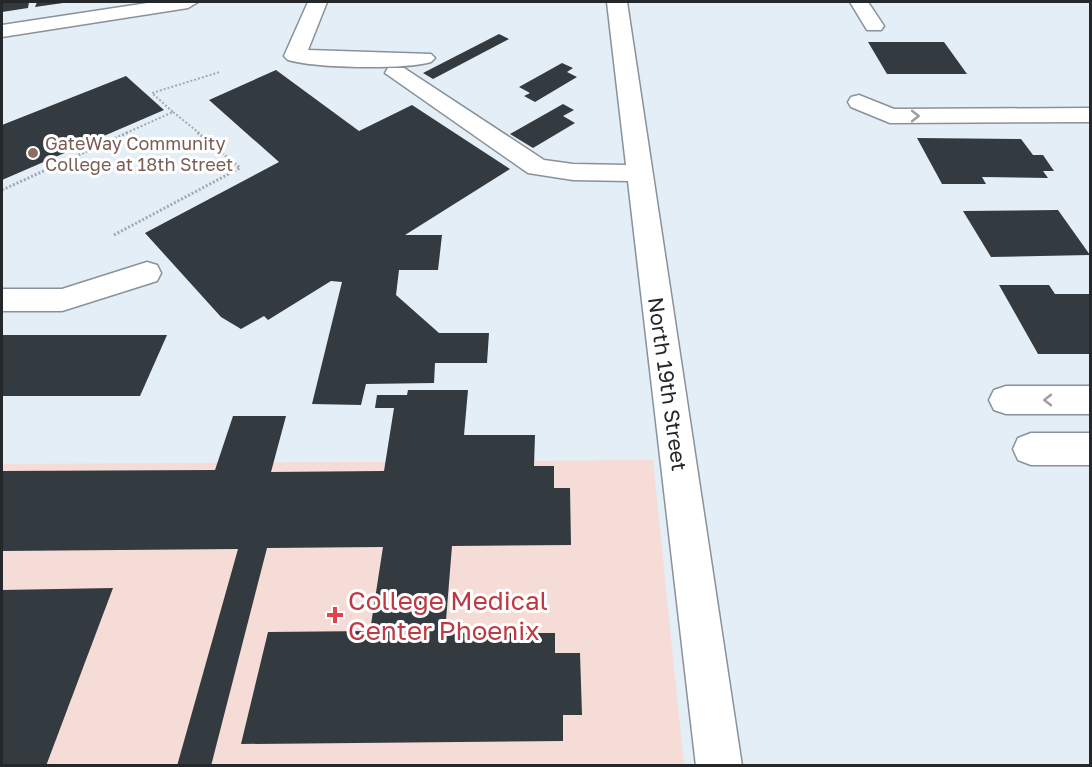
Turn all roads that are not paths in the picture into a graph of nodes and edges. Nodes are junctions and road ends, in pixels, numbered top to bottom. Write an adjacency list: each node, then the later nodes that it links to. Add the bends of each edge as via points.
1 (188, 2): 5 (street)
2 (317, 2): 8 (street, via 295,56)
3 (617, 2): 12 (street, North 19th Street)
4 (859, 2): 6 (street)
5 (133, 6): 7 (street)
6 (874, 26)
7 (2, 31)
8 (424, 58)
9 (396, 73): 12 (street, via 537,167)
10 (906, 94): 11 (street, one-way to 11, via 882,95 859,102 890,116)
11 (1090, 115)
12 (640, 173): 19 (street, North 19th Street)
13 (147, 273): 14 (street, via 62,300)
14 (2, 300)
15 (1006, 400): 16 (street, one-way to 15)
16 (1090, 400)
17 (1090, 448): 18 (street)
18 (1031, 449)
19 (719, 765)

